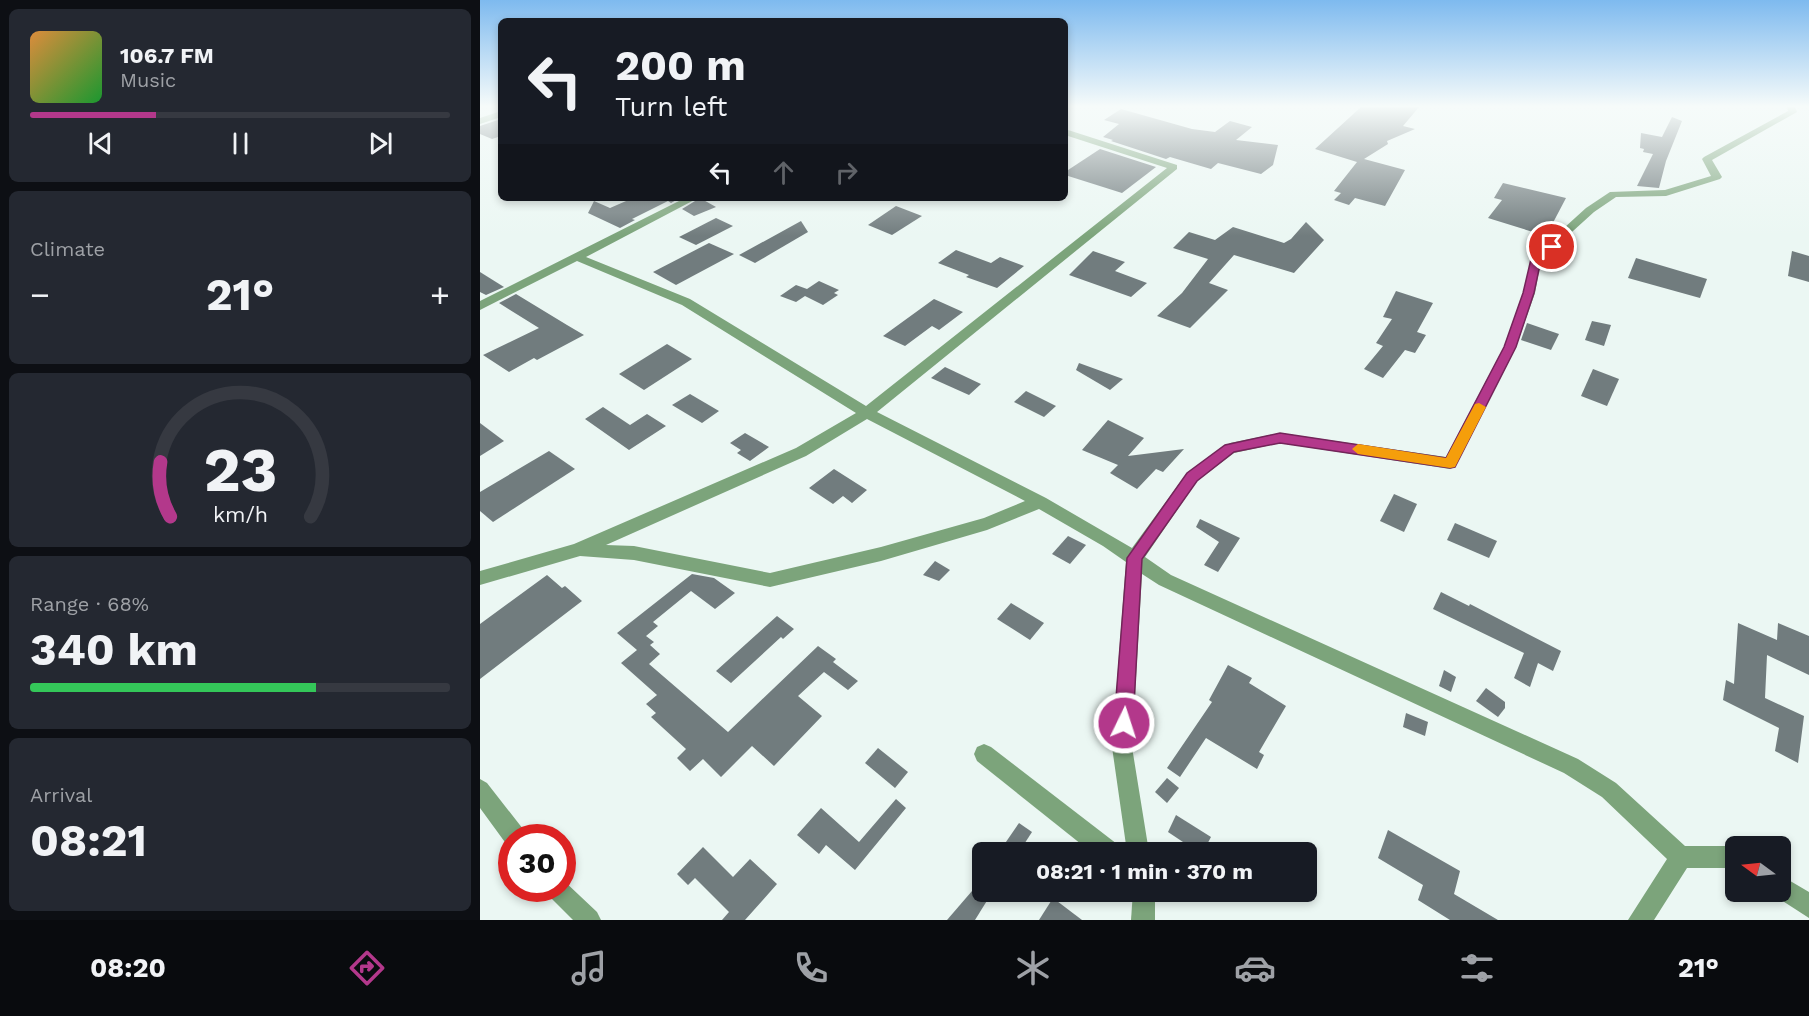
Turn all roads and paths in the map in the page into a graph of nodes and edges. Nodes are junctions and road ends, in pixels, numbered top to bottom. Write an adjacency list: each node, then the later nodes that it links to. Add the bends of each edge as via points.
1 (1121, 150): 6 (street, via 1174,167)
2 (1724, 150): 9 (street, via 1707,159 1717,177 1666,193 1614,194 1590,210 1536,259 1510,347 1450,463 1280,438 1230,448 1192,477)
3 (687, 201): 4 (street)
4 (576, 257): 5 (street); 6 (street, via 686,302)
5 (480, 306)
6 (867, 413): 7 (street); 8 (street, via 801,452)
7 (1040, 502): 8 (street, via 976,527 770,580 634,553); 9 (street)
8 (578, 550): 10 (street)
9 (1135, 558): 15 (street, via 1122,747); 17 (street, via 1165,580 1571,766 1609,790)
10 (480, 578)
11 (984, 754): 14 (street)
12 (480, 790): 13 (street)
13 (505, 824)
14 (1096, 842)
15 (1136, 842)
16 (1725, 856): 17 (street)
17 (1681, 857): 24 (street)
18 (1791, 894): 21 (street)
19 (571, 902): 22 (street)
20 (1144, 902): 23 (street)
21 (1809, 906)
22 (589, 920)
23 (1143, 920)
24 (1640, 920)

